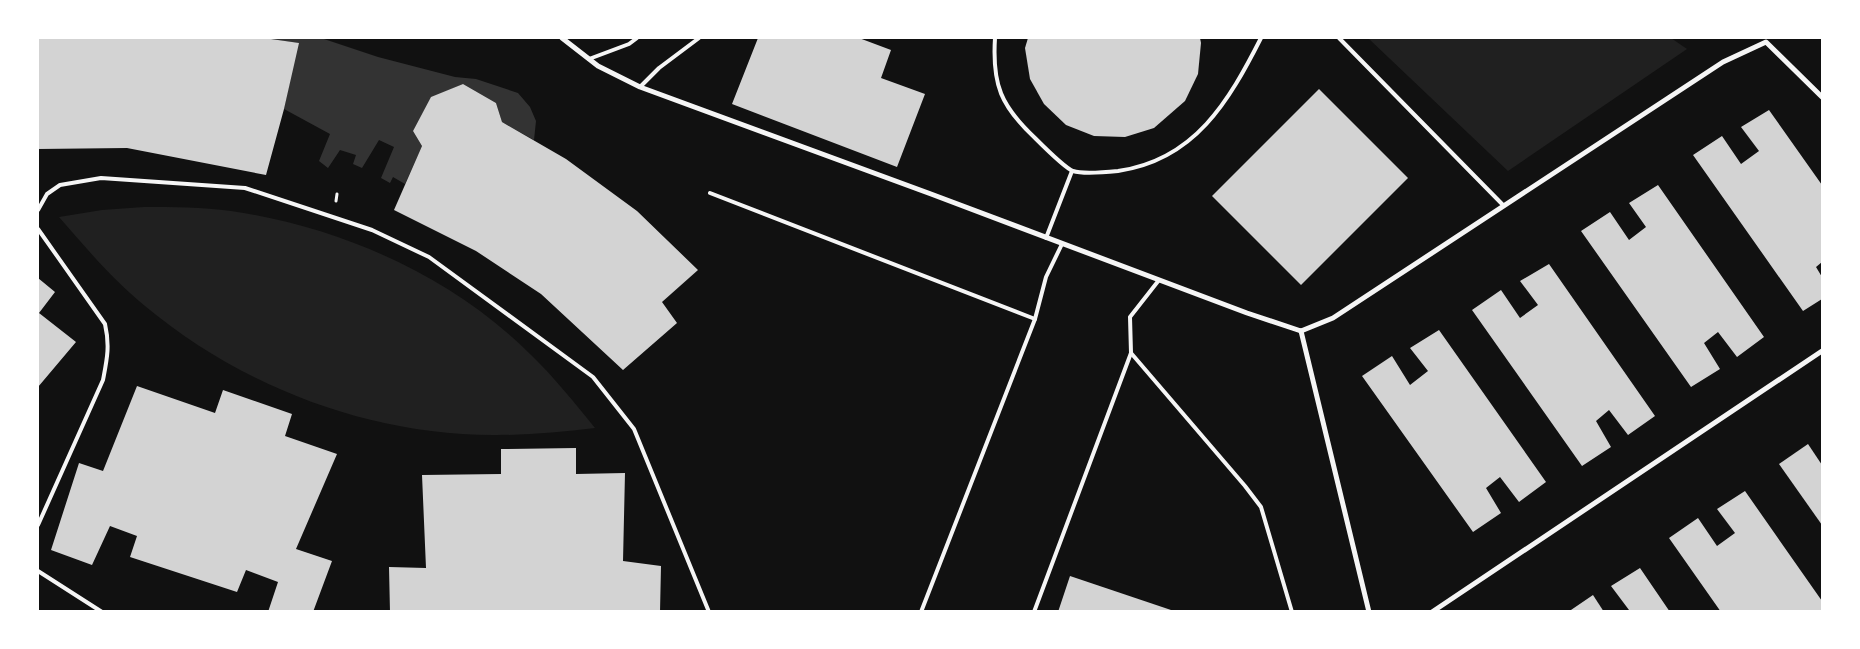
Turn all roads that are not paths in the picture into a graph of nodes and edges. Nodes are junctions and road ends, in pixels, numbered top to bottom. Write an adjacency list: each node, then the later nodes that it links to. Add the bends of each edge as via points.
1 (562, 38): 8 (street)
2 (637, 38): 8 (lane)
3 (699, 38): 9 (lane)
4 (995, 38): 11 (lane, via 997,83 1004,100 1027,130)
5 (1261, 38): 11 (lane, via 1239,82 1219,110 1189,141 1138,168 1106,172)
6 (1339, 38): 13 (lane)
7 (1766, 40): 10 (street); 13 (street, via 1723,62)
8 (589, 59): 9 (street)
9 (640, 87): 16 (street)
10 (1822, 97)
11 (1072, 171): 16 (lane)
12 (710, 193): 19 (lane)
13 (1503, 206): 20 (street, via 1332,318)
14 (38, 210): 26 (lane, via 47,194 60,185 101,178 245,188 372,230 429,257 593,377 617,406 634,429)
15 (38, 230): 23 (lane, via 105,324 109,340 102,380)
16 (1046, 238): 17 (street)
17 (1062, 244): 18 (street); 19 (lane, via 1046,277)
18 (1159, 280): 20 (street); 22 (lane, via 1130,317)
19 (1035, 320): 27 (lane)
20 (1301, 331): 30 (street)
21 (1822, 351): 31 (street)
22 (1131, 353): 28 (lane); 29 (lane, via 1261,506)
23 (38, 525)
24 (38, 571): 25 (lane)
25 (102, 612)
26 (709, 612)
27 (921, 612)
28 (1034, 612)
29 (1292, 612)
30 (1370, 612)
31 (1432, 612)

